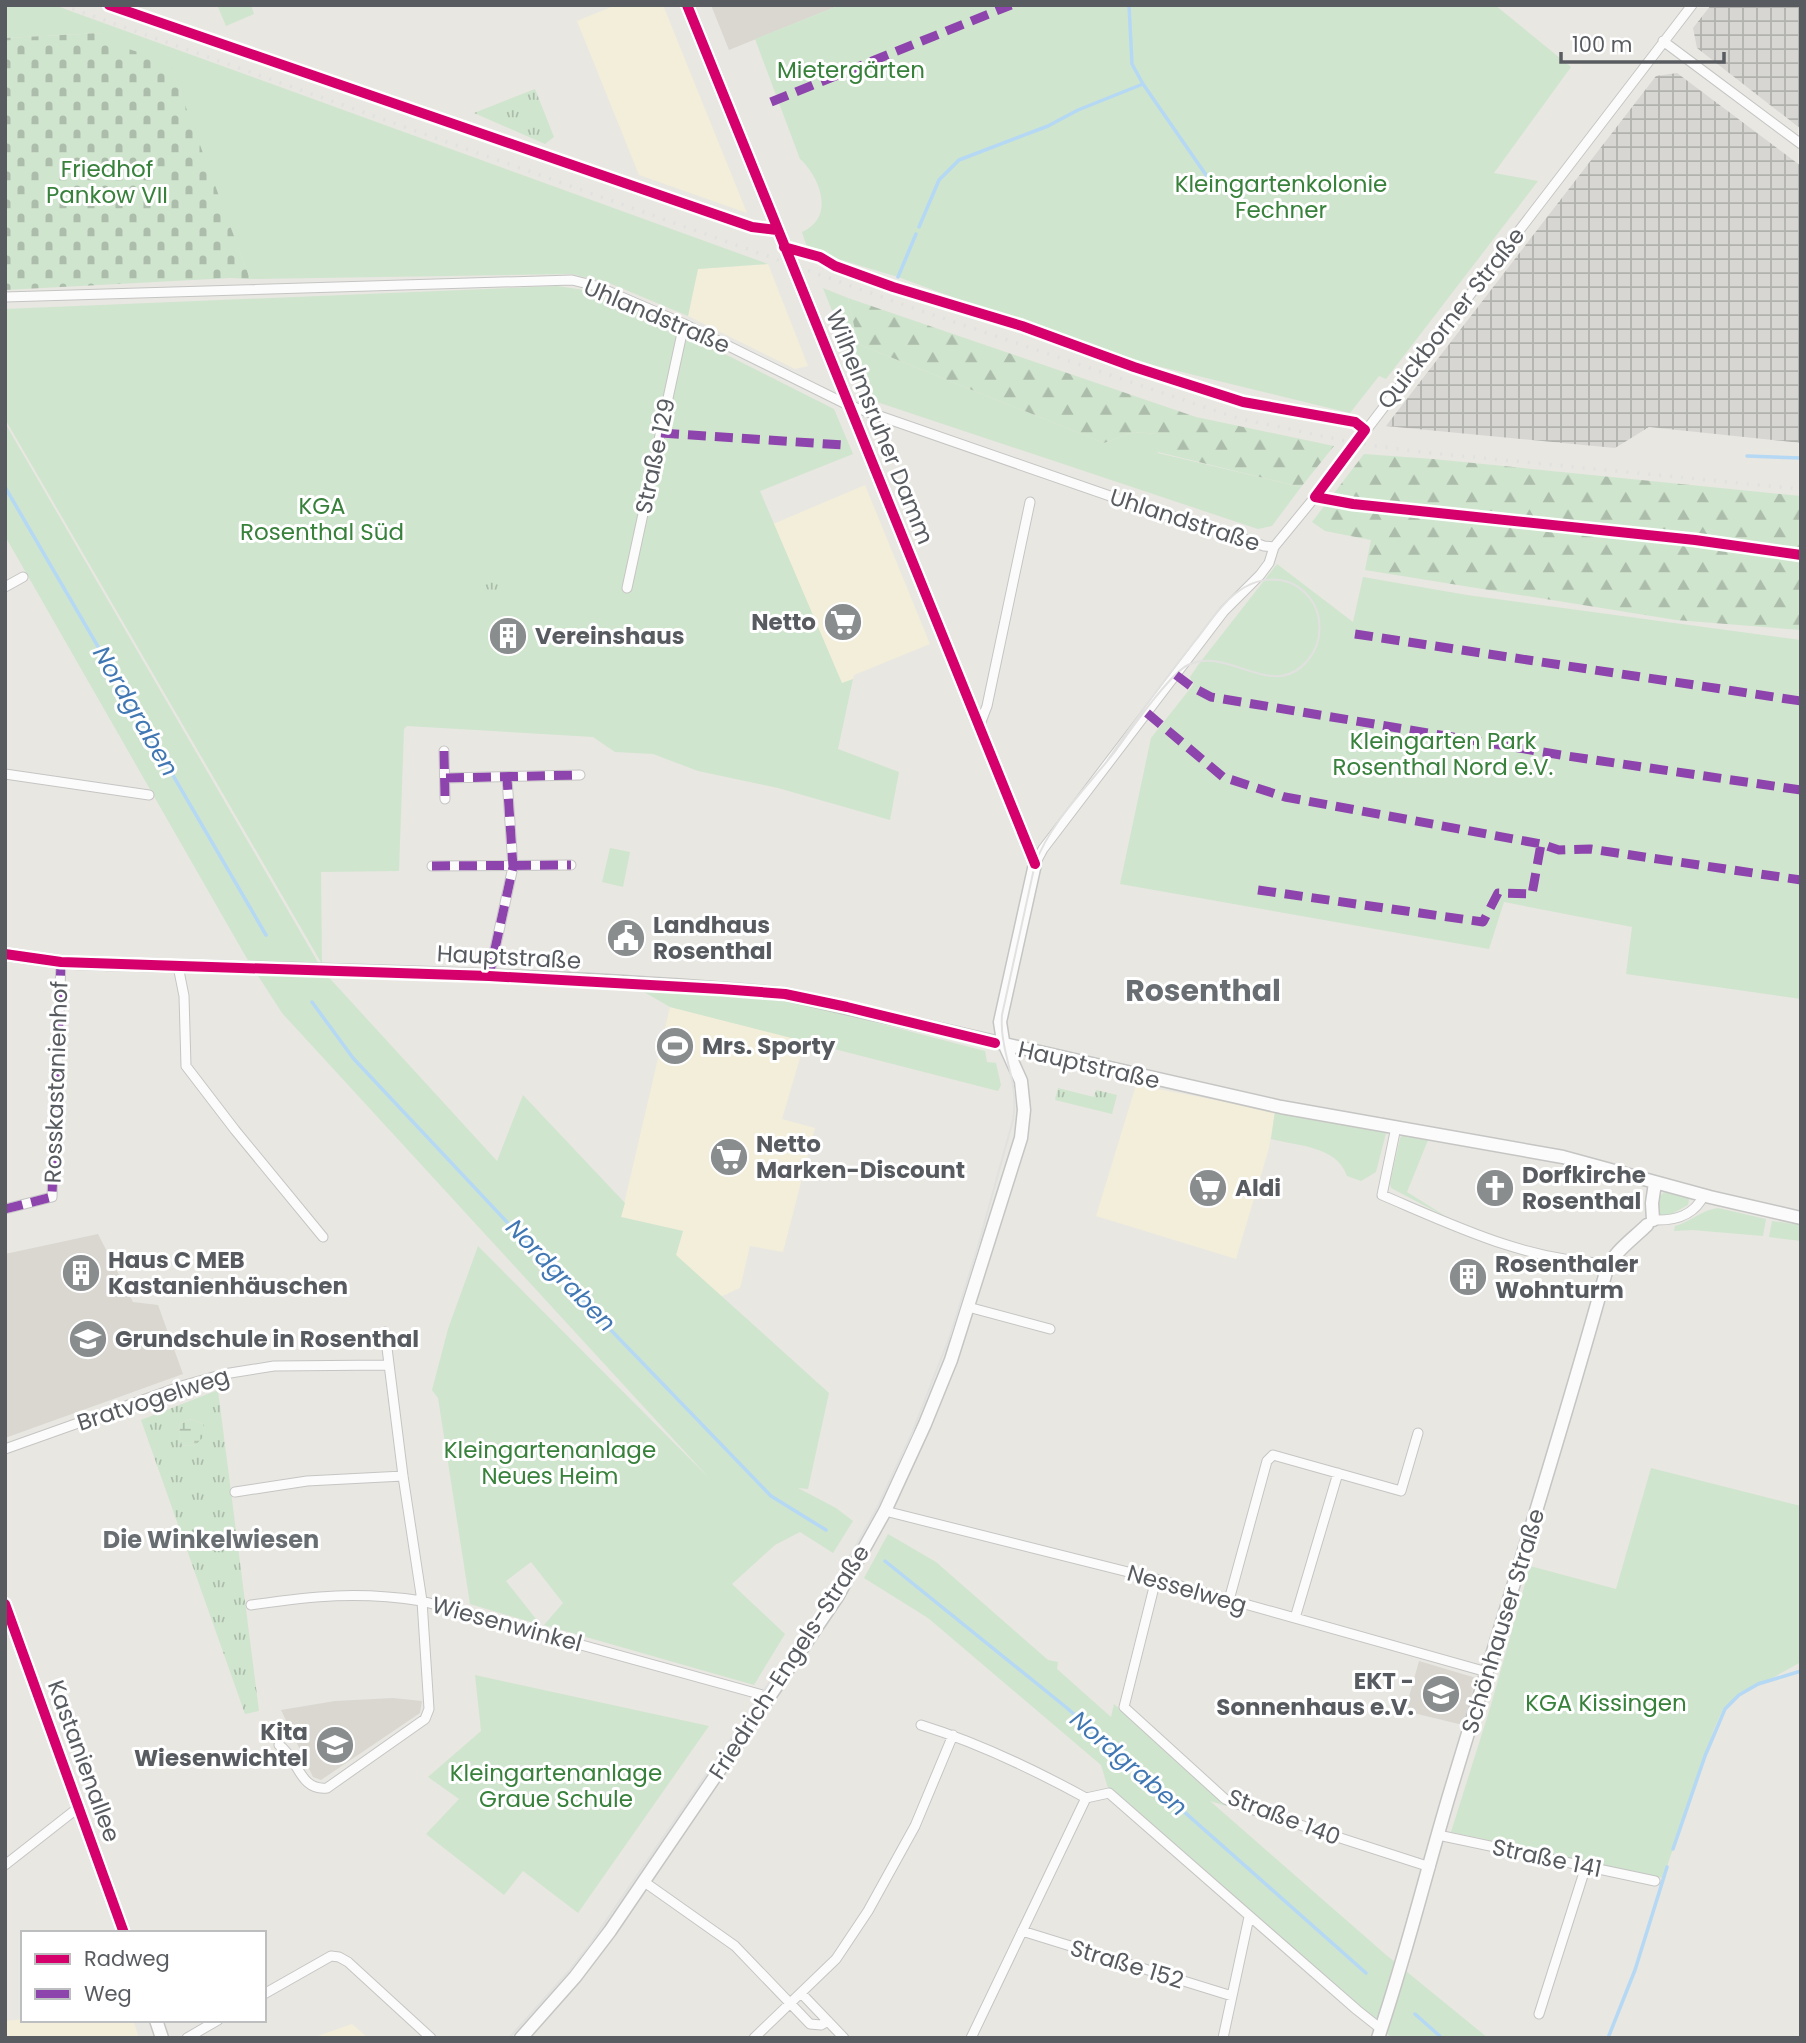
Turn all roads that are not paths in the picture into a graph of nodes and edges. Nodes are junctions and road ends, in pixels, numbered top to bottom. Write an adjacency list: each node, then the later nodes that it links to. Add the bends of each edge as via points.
1 (687, 5): 7 (main road, Wilhelmsruher Damm)
2 (1692, 5): 3 (street, Quickborner Straße)
3 (1663, 41): 4 (street); 9 (street, Quickborner Straße)
4 (1801, 144)
5 (5, 297): 6 (street, Uhlandstraße, via 561,280 596,286)
6 (684, 324): 7 (street, Uhlandstraße); 12 (street, Straße 129)
7 (848, 405): 9 (street, Uhlandstraße, via 1156,512); 13 (main road, Wilhelmsruher Damm)
8 (1030, 502): 13 (street)
9 (1274, 547): 21 (street, Quickborner Straße, via 1260,575 1224,611)
10 (23, 577): 11 (street)
11 (5, 587)
12 (627, 588)
13 (979, 727): 21 (main road, Wilhelmsruher Damm)
14 (444, 751): 17 (street)
15 (5, 774): 19 (street)
16 (580, 775): 18 (street)
17 (446, 778): 18 (street); 20 (street)
18 (507, 778): 24 (street, Hauptstraße)
19 (149, 795)
20 (445, 799)
21 (1035, 864): 29 (main road, via 1000,1021)
22 (571, 865): 24 (street)
23 (432, 866): 24 (street)
24 (513, 867): 28 (street, Hauptstraße)
25 (5, 954): 26 (main road, Hauptstraße)
26 (61, 962): 27 (main road, Hauptstraße); 33 (street, Rosskastanienhof, via 52,1197)
27 (178, 966): 28 (main road, Hauptstraße); 36 (street, via 184,996 186,1066)
28 (489, 976): 29 (main road, Hauptstraße, via 785,995)
29 (1005, 1046): 30 (main road, Hauptstraße, via 1273,1106); 38 (main road, Friedrich-Engels-Straße, via 1020,1077 1023,1125)
30 (1396, 1128): 31 (main road, Hauptstraße, via 1563,1157); 37 (street, via 1382,1195 1511,1248 1577,1263)
31 (1655, 1183): 32 (main road, Hauptstraße); 35 (main road)
32 (1704, 1195): 34 (main road, Hauptstraße); 35 (street, via 1690,1213)
33 (5, 1209)
34 (1801, 1218)
35 (1650, 1222): 37 (main road, Schönhauser Straße)
36 (323, 1237)
37 (1609, 1264): 54 (main road, Schönhauser Straße)
38 (968, 1307): 39 (street); 47 (main road, Friedrich-Engels-Straße, via 926,1424)
39 (1050, 1329)
40 (385, 1332): 41 (street)
41 (387, 1365): 43 (street, Bratvogelweg, via 274,1366 224,1374); 45 (street)
42 (1418, 1433): 44 (street, via 1401,1491)
43 (5, 1449)
44 (1338, 1473): 49 (street, via 1279,1455 1267,1461); 53 (street)
45 (403, 1476): 46 (street, via 307,1481); 50 (street)
46 (235, 1492)
47 (885, 1511): 48 (street, Nesselweg); 55 (main road, Friedrich-Engels-Straße, via 837,1597)
48 (1156, 1579): 49 (street, Nesselweg); 64 (street, Straße 140, via 1124,1707 1226,1799)
49 (1229, 1600): 53 (street, Nesselweg)
50 (422, 1601): 52 (street, via 380,1594 318,1595); 55 (street, Wiesenwinkel); 58 (street, Wiesenwinkel, via 430,1698 425,1719 327,1788 304,1780 288,1751)
51 (5, 1604): 60 (main road, Kastanienallee)
52 (251, 1605)
53 (1295, 1619): 54 (street, Nesselweg)
54 (1487, 1672): 61 (main road, Schönhauser Straße)
55 (770, 1697): 65 (main road, Friedrich-Engels-Straße)
56 (921, 1725): 57 (street)
57 (953, 1735): 59 (street); 71 (street, via 915,1826 869,1911 836,1959)
58 (279, 1745)
59 (1086, 1798): 67 (street, via 1109,1793); 69 (street)
60 (79, 1807): 62 (street); 68 (main road, Kastanienallee)
61 (1438, 1835): 63 (street, Straße 141); 64 (main road, Schönhauser Straße)
62 (5, 1865)
63 (1586, 1866): 66 (street, Straße 141); 74 (street)
64 (1430, 1867): 77 (main road, Schönhauser Straße)
65 (643, 1881): 73 (street, via 735,1945); 80 (main road, Friedrich-Engels-Straße, via 581,1970)
66 (1655, 1881)
67 (1249, 1917): 72 (street); 77 (street)
68 (123, 1931)
69 (1022, 1931): 72 (street, Straße 152); 83 (street)
70 (266, 1993): 79 (street, via 331,1956 339,1956)
71 (801, 1993): 73 (street); 75 (street)
72 (1232, 1996): 84 (street)
73 (790, 2003): 75 (street, via 810,2024); 81 (street)
74 (1539, 2014)
75 (828, 2021): 82 (street)
76 (215, 2022): 78 (street)
77 (1380, 2033)
78 (187, 2038)
79 (431, 2038)
80 (521, 2038)
81 (754, 2038)
82 (844, 2038)
83 (971, 2038)
84 (1223, 2038)

